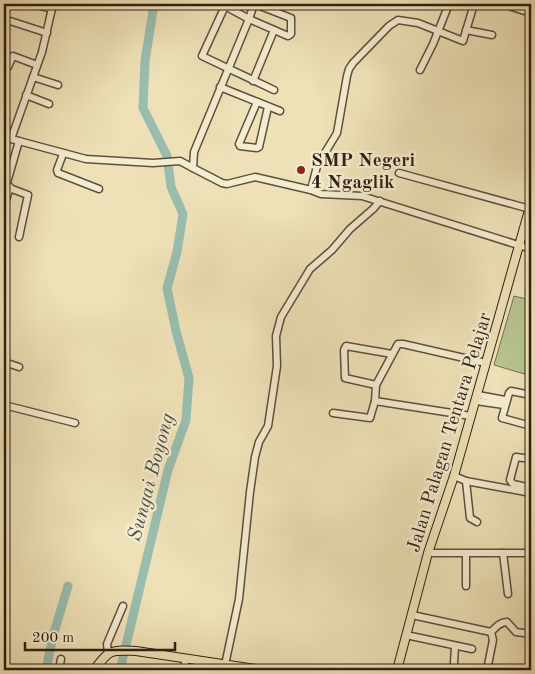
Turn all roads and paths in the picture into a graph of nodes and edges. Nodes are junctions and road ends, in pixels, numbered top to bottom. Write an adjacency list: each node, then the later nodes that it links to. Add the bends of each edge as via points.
1 (39, 4): 7 (street)
2 (254, 4): 10 (street); 13 (street, via 291,18 290,35)
3 (448, 4): 15 (street)
4 (474, 4): 14 (street)
5 (226, 5): 10 (street); 20 (street, via 202,56)
6 (509, 6): 8 (street)
7 (53, 7): 16 (street)
8 (531, 13)
9 (4, 19): 16 (street)
10 (249, 19): 13 (street); 20 (street)
11 (531, 19): 12 (street)
12 (531, 25)
13 (274, 30): 23 (street)
14 (466, 30): 15 (street, via 462,41); 17 (street)
15 (438, 31): 21 (street); 41 (street, via 398,20 353,63 347,76 337,133 317,166)
16 (46, 33): 18 (street)
17 (492, 35)
18 (37, 65): 19 (street, via 13,56 8,67); 22 (street)
19 (4, 66)
20 (228, 69): 23 (street); 25 (street)
21 (420, 70)
22 (32, 77): 24 (street); 27 (street)
23 (253, 81): 26 (street)
24 (58, 85)
25 (220, 87): 28 (street); 34 (street)
26 (274, 90)
27 (26, 95): 29 (street); 32 (street)
28 (257, 102): 30 (street); 30 (street, via 240,146 259,147)
29 (49, 104)
30 (268, 107): 31 (street)
31 (280, 111)
32 (7, 138): 33 (street)
33 (19, 141): 35 (street); 39 (street)
34 (194, 152): 36 (street); 37 (street)
35 (63, 154): 36 (street, via 98,160); 40 (street, via 58,173)
36 (178, 161): 37 (street)
37 (193, 168): 41 (street, via 227,184 254,177)
38 (400, 173): 44 (street)
39 (7, 186): 43 (street); 45 (street, via 28,195)
40 (99, 189)
41 (312, 190): 42 (street, via 321,194 362,196)
42 (380, 201): 46 (street); 85 (street, via 310,269 281,317 276,336 277,366 268,426 257,448 250,492)
43 (4, 206)
44 (530, 206): 46 (main road, Jalan Palagan Tentara Pelajar)
45 (19, 237)
46 (520, 245): 47 (street); 50 (main road, Jalan Palagan Tentara Pelajar)
47 (531, 249)
48 (392, 354): 50 (street, via 398,344 403,344); 52 (street); 52 (street, via 346,346 346,378)
49 (4, 362): 51 (street)
50 (486, 363): 54 (main road, Jalan Palagan Tentara Pelajar)
51 (19, 367)
52 (376, 385): 55 (street)
53 (531, 395): 56 (street, via 511,392)
54 (477, 398): 56 (street); 59 (main road, Jalan Palagan Tentara Pelajar)
55 (374, 401): 58 (street, via 370,418); 59 (street)
56 (505, 402): 61 (street, via 502,420)
57 (4, 405): 60 (street)
58 (333, 413)
59 (471, 416): 63 (main road, Jalan Palagan Tentara Pelajar)
60 (75, 423)
61 (531, 426)
62 (531, 459): 65 (street, via 516,458 510,480 513,484)
63 (454, 476): 64 (street); 68 (main road, Jalan Palagan Tentara Pelajar)
64 (466, 481): 66 (street); 67 (street, via 470,518)
65 (531, 488)
66 (531, 492)
67 (477, 522)
68 (428, 553): 71 (street); 75 (main road, Jalan Palagan Tentara Pelajar)
69 (503, 553): 70 (street); 71 (street); 73 (street)
70 (531, 553)
71 (466, 554): 72 (street)
72 (466, 586)
73 (508, 594)
74 (123, 606): 81 (street, via 107,644)
75 (412, 615): 76 (street); 78 (main road, Jalan Palagan Tentara Pelajar)
76 (491, 632): 77 (street, via 498,624 507,622 516,632); 91 (street, via 493,640)
77 (531, 634)
78 (406, 635): 79 (street); 90 (main road, Jalan Palagan Tentara Pelajar)
79 (455, 646): 80 (street); 84 (street)
80 (472, 649)
81 (112, 652): 83 (main road, via 136,651); 87 (main road)
82 (61, 658): 86 (street)
83 (185, 659): 85 (main road); 88 (street)
84 (454, 663)
85 (228, 667): 89 (main road)
86 (59, 670)
87 (94, 670)
88 (184, 670)
89 (263, 670)
90 (397, 670)
91 (488, 670)

